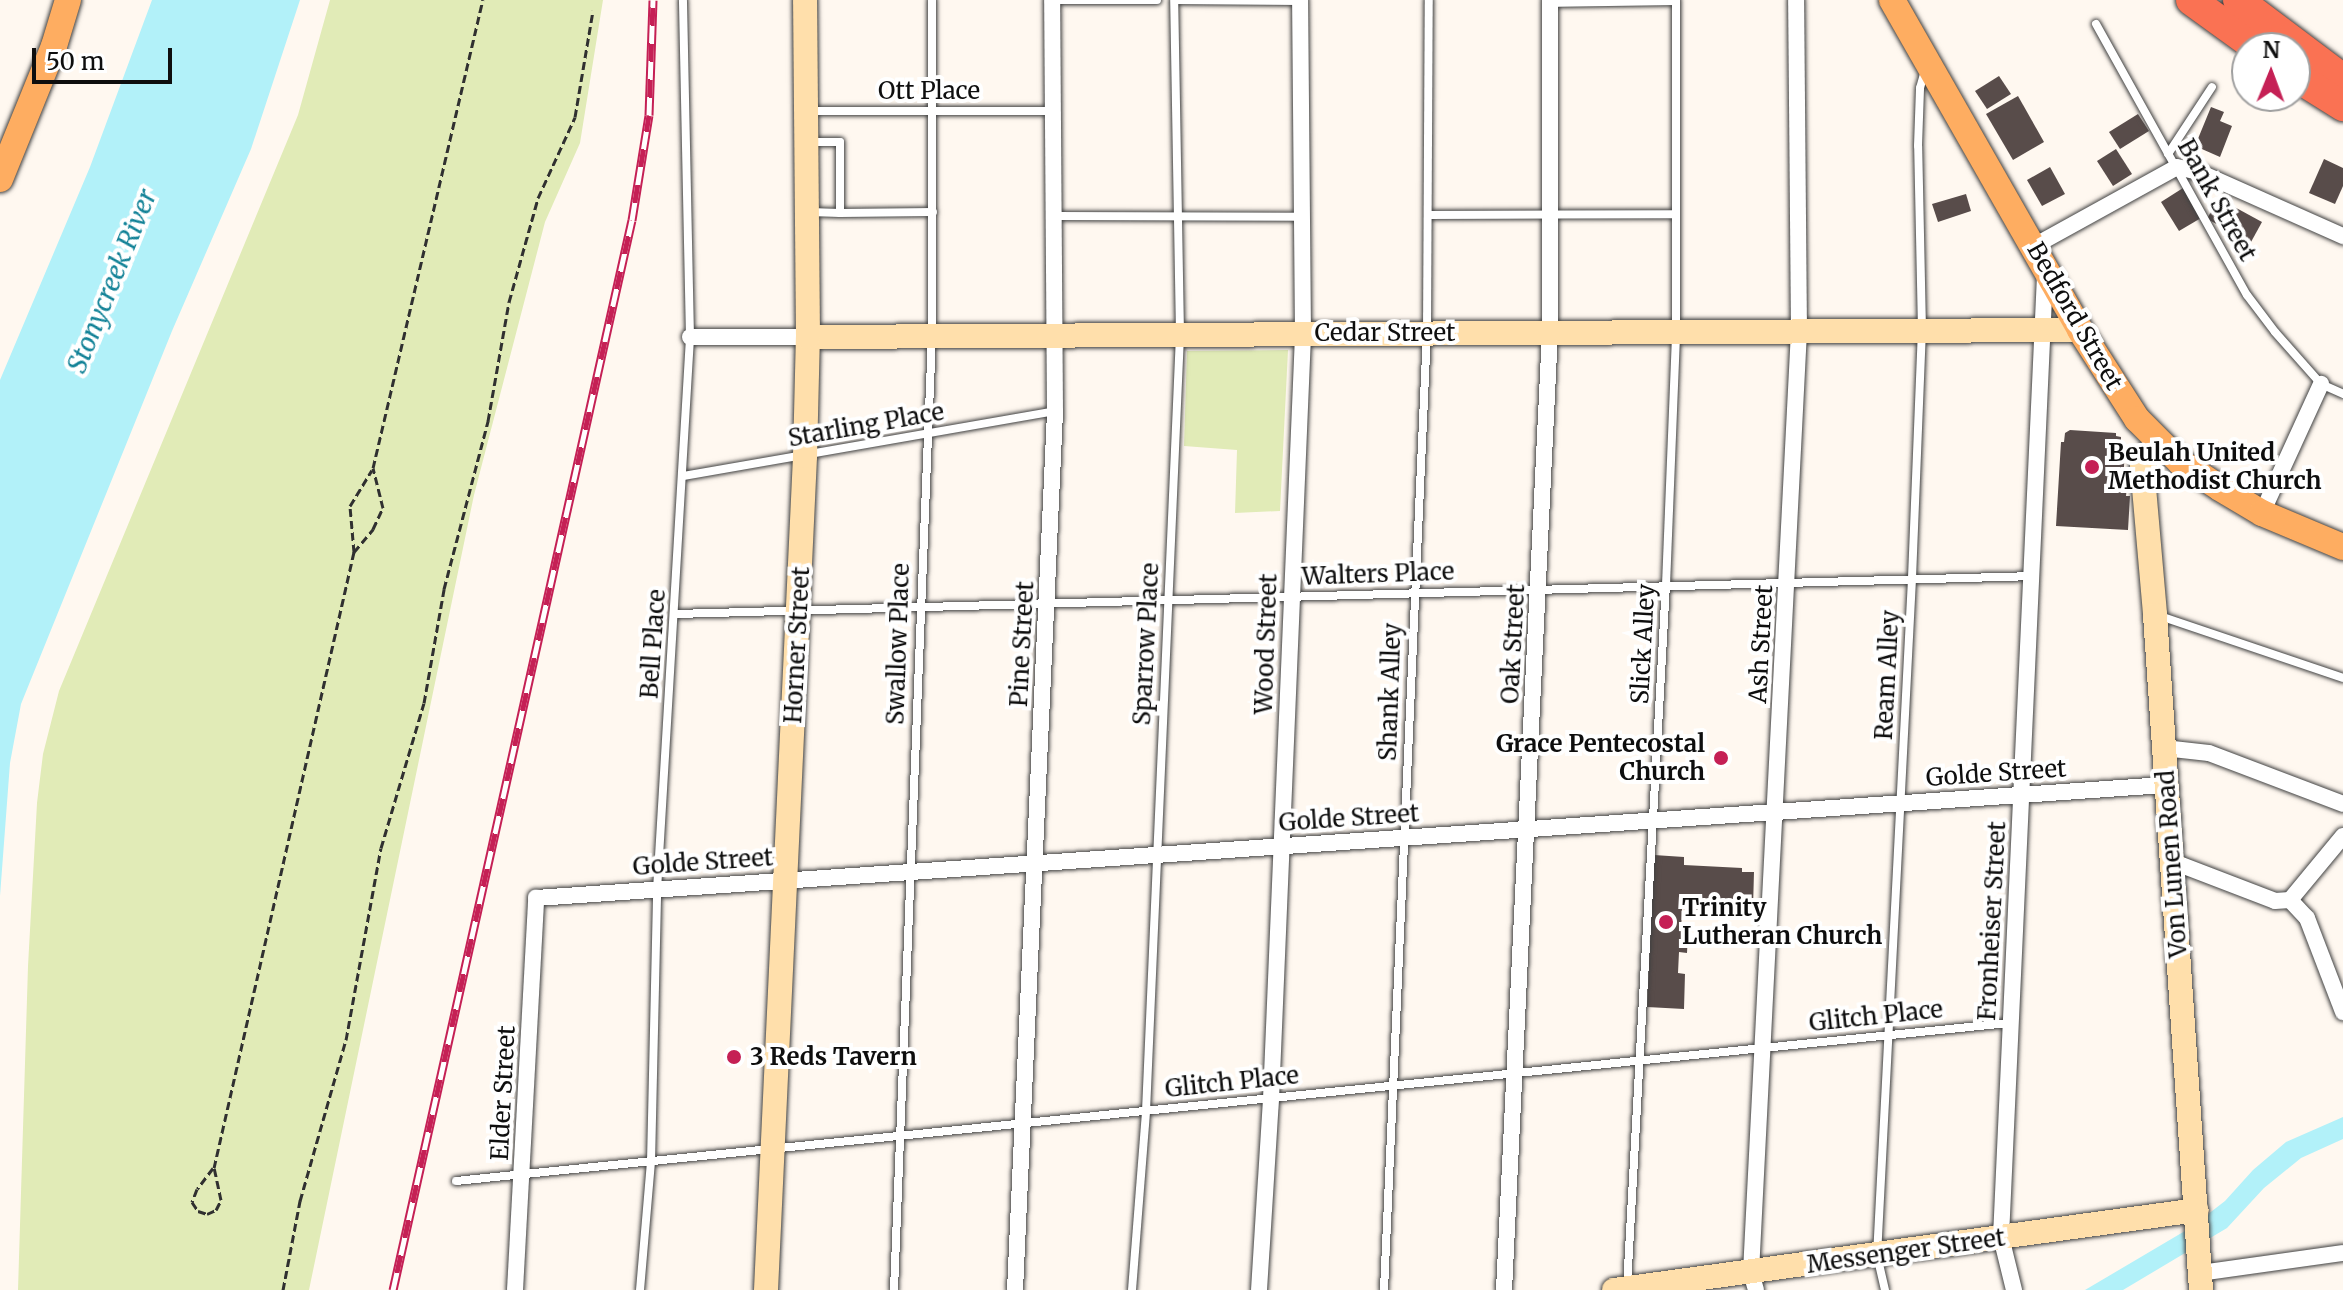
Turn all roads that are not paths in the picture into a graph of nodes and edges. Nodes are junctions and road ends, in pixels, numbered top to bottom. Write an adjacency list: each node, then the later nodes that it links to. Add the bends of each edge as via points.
1 (68, 0): 28 (main road)
2 (683, 0): 51 (lane, Bell Place)
3 (805, 0): 23 (street, Horner Street)
4 (932, 0): 24 (lane, Swallow Place)
5 (1052, 0): 6 (lane); 25 (street, Pine Street)
6 (1157, 0)
7 (1174, 0): 8 (lane); 36 (lane, Sparrow Place)
8 (1300, 0): 37 (street, Wood Street)
9 (1429, 0): 34 (lane, Shank Alley)
10 (1796, 0): 43 (street, Ash Street)
11 (1892, 0): 18 (main road, Bedford Street)
12 (2191, 0): 17 (highway)
13 (2238, 0): 19 (highway)
14 (1550, 1): 15 (lane); 32 (street, Oak Street)
15 (1676, 1): 33 (lane, Slick Alley)
16 (2096, 24): 27 (lane, Bank Street)
17 (2235, 32)
18 (1928, 62): 39 (main road, Bedford Street); 40 (lane, Ream Alley, via 1920,88 1918,146)
19 (2343, 79)
20 (2311, 86): 22 (highway)
21 (2212, 87): 27 (lane)
22 (2343, 106)
23 (806, 111): 24 (lane, Ott Place); 26 (street, Horner Street)
24 (933, 111): 25 (lane, Ott Place); 30 (lane, Swallow Place)
25 (1052, 111): 35 (street, Pine Street)
26 (806, 142): 29 (street, Horner Street); 31 (lane, via 840,142)
27 (2173, 160): 38 (street); 39 (street); 53 (lane, Bank Street, via 2247,295)
28 (0, 179)
29 (806, 212): 31 (lane); 52 (street, Horner Street)
30 (933, 212): 31 (lane); 50 (lane, Swallow Place)
31 (840, 213)
32 (1550, 214): 33 (lane); 34 (lane); 46 (street, Oak Street)
33 (1676, 214): 44 (lane, Slick Alley)
34 (1428, 215): 45 (lane, Shank Alley)
35 (1054, 216): 36 (lane); 49 (street, Pine Street)
36 (1178, 216): 37 (lane); 47 (lane, Sparrow Place)
37 (1302, 217): 48 (street, Wood Street)
38 (2343, 236)
39 (2040, 256): 41 (street, Fronheiser Street); 42 (main road, Bedford Street)
40 (1922, 330): 41 (street, Cedar Street); 43 (street, Cedar Street); 63 (lane, Ream Alley)
41 (2045, 330): 42 (street, Cedar Street); 62 (street, Fronheiser Street)
42 (2080, 330): 57 (main road, Bedford Street)
43 (1799, 331): 44 (street, Cedar Street); 64 (street, Ash Street)
44 (1676, 332): 46 (street, Cedar Street); 65 (lane, Slick Alley)
45 (1427, 333): 46 (street, Cedar Street); 48 (street, Cedar Street); 67 (lane, Shank Alley)
46 (1550, 333): 66 (street, Oak Street)
47 (1180, 334): 48 (street, Cedar Street); 49 (street, Cedar Street); 69 (lane, Sparrow Place)
48 (1303, 334): 68 (street, Wood Street)
49 (1057, 335): 50 (street, Cedar Street); 55 (street, Pine Street)
50 (932, 336): 52 (street, Cedar Street); 56 (lane, Swallow Place)
51 (690, 337): 52 (street, Cedar Street); 59 (lane, Bell Place)
52 (808, 337): 58 (street, Horner Street)
53 (2321, 384): 54 (lane); 60 (street)
54 (2343, 394)
55 (1055, 411): 56 (lane, Starling Place); 70 (street, Pine Street)
56 (928, 436): 58 (lane, Starling Place); 71 (lane, Swallow Place)
57 (2157, 442): 60 (main road, Bedford Street); 74 (street, Von Lunen Road, via 2142,465)
58 (805, 456): 59 (lane, Starling Place); 72 (street, Horner Street)
59 (683, 476): 73 (lane, Bell Place)
60 (2262, 513): 61 (main road, Bedford Street)
61 (2343, 547)
62 (2033, 576): 63 (lane, Walters Place); 78 (street, Fronheiser Street)
63 (1912, 578): 64 (lane, Walters Place); 79 (lane, Ream Alley)
64 (1789, 582): 65 (lane, Walters Place); 81 (street, Ash Street)
65 (1666, 585): 66 (lane, Walters Place); 82 (lane, Slick Alley)
66 (1540, 590): 67 (lane, Walters Place); 83 (street, Oak Street)
67 (1415, 592): 68 (lane, Walters Place); 85 (lane, Shank Alley)
68 (1292, 597): 69 (lane, Walters Place); 86 (street, Wood Street)
69 (1168, 602): 70 (lane, Walters Place); 87 (lane, Sparrow Place)
70 (1048, 604): 71 (lane, Walters Place); 89 (street, Pine Street)
71 (919, 609): 72 (lane, Walters Place); 90 (lane, Swallow Place)
72 (799, 610): 73 (lane, Walters Place); 91 (street, Horner Street)
73 (675, 614): 92 (lane, Bell Place)
74 (2155, 615): 75 (lane); 76 (street, Von Lunen Road)
75 (2343, 678)
76 (2164, 748): 77 (street, Von Lunen Road); 80 (street, via 2209,753)
77 (2166, 785): 78 (street, Golde Street); 88 (street, Von Lunen Road)
78 (2023, 795): 79 (street, Golde Street); 96 (street, Fronheiser Street)
79 (1899, 803): 81 (street, Golde Street); 97 (lane, Ream Alley)
80 (2343, 804)
81 (1776, 812): 82 (street, Golde Street); 98 (street, Ash Street)
82 (1654, 820): 83 (street, Golde Street); 99 (lane, Slick Alley)
83 (1528, 829): 85 (street, Golde Street); 100 (street, Oak Street)
84 (2343, 836): 94 (street)
85 (1404, 838): 86 (street, Golde Street); 101 (lane, Shank Alley)
86 (1281, 847): 87 (street, Golde Street); 102 (street, Wood Street)
87 (1156, 855): 89 (street, Golde Street); 103 (lane, Sparrow Place)
88 (2171, 861): 94 (street, via 2275,901); 110 (street, Von Lunen Road)
89 (1034, 864): 90 (street, Golde Street); 104 (street, Pine Street)
90 (908, 872): 91 (street, Golde Street); 105 (lane, Swallow Place)
91 (785, 881): 92 (street, Golde Street); 106 (street, Horner Street)
92 (657, 890): 93 (street, Golde Street); 107 (lane, Bell Place)
93 (536, 898): 108 (street, Elder Street)
94 (2290, 900): 95 (street, via 2307,918)
95 (2343, 1012)
96 (2011, 1023): 97 (lane, Glitch Place); 111 (street, Fronheiser Street)
97 (1889, 1035): 98 (lane, Glitch Place); 113 (lane, Ream Alley)
98 (1764, 1048): 99 (lane, Glitch Place); 114 (street, Ash Street)
99 (1640, 1062): 100 (lane, Glitch Place); 116 (lane, Slick Alley)
100 (1516, 1073): 101 (lane, Glitch Place); 125 (street, Oak Street)
101 (1395, 1086): 102 (lane, Glitch Place); 124 (lane, Shank Alley)
102 (1271, 1099): 103 (lane, Glitch Place); 123 (street, Wood Street)
103 (1146, 1111): 104 (lane, Glitch Place); 122 (lane, Sparrow Place)
104 (1022, 1124): 105 (lane, Glitch Place); 121 (street, Pine Street)
105 (900, 1137): 106 (lane, Glitch Place); 120 (lane, Swallow Place)
106 (772, 1149): 107 (lane, Glitch Place); 119 (street, Horner Street)
107 (651, 1162): 108 (lane, Glitch Place); 118 (lane, Bell Place)
108 (523, 1177): 109 (lane, Glitch Place); 117 (street, Elder Street)
109 (456, 1181)
110 (2198, 1215): 111 (street, Messenger Street); 115 (street, Von Lunen Road)
111 (2001, 1237): 113 (street, Messenger Street); 127 (street, Fronheiser Street)
112 (2343, 1253): 115 (street)
113 (1877, 1256): 114 (street, Messenger Street); 126 (lane, Ream Alley)
114 (1754, 1281): 116 (street, Messenger Street)
115 (2201, 1282)
116 (1623, 1289)
117 (515, 1290)
118 (640, 1290)
119 (766, 1290)
120 (894, 1290)
121 (1015, 1290)
122 (1132, 1290)
123 (1259, 1290)
124 (1384, 1290)
125 (1504, 1290)
126 (1885, 1290)
127 (2014, 1290)

